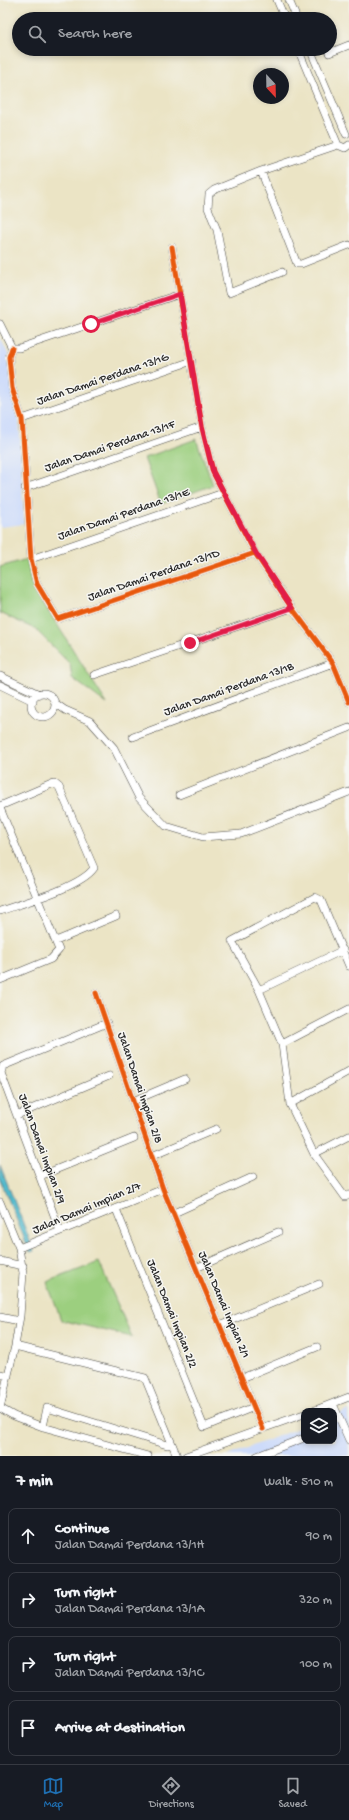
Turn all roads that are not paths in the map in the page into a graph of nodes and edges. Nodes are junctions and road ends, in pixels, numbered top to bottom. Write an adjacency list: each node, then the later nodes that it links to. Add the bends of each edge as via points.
1 (277, 0): 3 (street)
2 (289, 0): 4 (street)
3 (282, 12)
4 (294, 12)
5 (349, 45): 6 (street)
6 (337, 50)
7 (301, 56): 10 (street)
8 (313, 56): 9 (street)
9 (347, 135): 10 (street, via 339,136)
10 (338, 145): 11 (street, via 344,148); 12 (street)
11 (349, 145)
12 (261, 171): 13 (street, via 297,264); 15 (street, via 214,190 209,194 208,208 217,230 229,293)
13 (349, 245)
14 (172, 247): 16 (street)
15 (282, 272)
16 (180, 294): 18 (street, via 19,348); 19 (street)
17 (0, 324): 18 (street)
18 (12, 348): 20 (street, via 9,357 12,388)
19 (192, 361): 20 (street, Jalan Damai Perdana 13/1G); 21 (street)
20 (22, 420): 22 (street)
21 (202, 427): 22 (street, Jalan Damai Perdana 13/1F); 23 (street, via 213,472)
22 (26, 488): 25 (street)
23 (223, 493): 24 (street); 25 (street, Jalan Damai Perdana 13/1E)
24 (256, 553): 25 (street, Jalan Damai Perdana 13/1D, via 58,619 37,584); 26 (street)
25 (31, 558)
26 (292, 608): 27 (street); 28 (street)
27 (333, 663): 33 (street); 38 (street, Jalan Damai Perdana 13/1B)
28 (94, 675)
29 (0, 676): 31 (street)
30 (0, 686): 32 (street)
31 (39, 694): 32 (street); 34 (street, via 50,696)
32 (33, 701): 36 (street, via 32,708 36,714 42,717)
33 (349, 702)
34 (55, 704): 35 (street); 36 (street)
35 (64, 710): 36 (street); 39 (street, via 90,721 114,748 139,798 166,826 203,837 241,834)
36 (52, 713)
37 (349, 728): 40 (street)
38 (133, 737)
39 (349, 792)
40 (179, 795)
41 (0, 807): 42 (street); 42 (street, via 54,783 59,787 94,868 84,878)
42 (36, 898): 43 (street); 45 (street)
43 (0, 911)
44 (116, 916): 45 (street)
45 (56, 941): 48 (street, via 59,950 51,959)
46 (343, 950): 47 (street); 49 (street); 49 (street, via 319,898 310,899 232,941)
47 (349, 966)
48 (0, 980)
49 (259, 990): 53 (street)
50 (96, 993): 52 (street, Jalan Damai Impian 2/8)
51 (349, 1008): 53 (street)
52 (106, 1023): 57 (street, Jalan Damai Impian 2/8); 59 (street, Jalan Damai Impian 2/9, via 3,1066 1,1073)
53 (282, 1044): 58 (street)
54 (349, 1071): 58 (street)
55 (109, 1076): 59 (street)
56 (185, 1079): 57 (street)
57 (133, 1101): 64 (street, Jalan Damai Impian 2/8)
58 (290, 1104): 63 (street)
59 (17, 1115): 65 (street, Jalan Damai Impian 2/9)
60 (216, 1129): 64 (street)
61 (349, 1136): 63 (street)
62 (134, 1138): 65 (street)
63 (314, 1154): 68 (street)
64 (152, 1156): 67 (street, Jalan Damai Impian 2/8)
65 (40, 1176): 72 (street, Jalan Damai Impian 2/9)
66 (253, 1177): 71 (street)
67 (163, 1189): 70 (street, Jalan Damai Impian 2/7); 71 (street, Jalan Damai Impian 2/1)
68 (347, 1196)
69 (0, 1202): 74 (street)
70 (116, 1209): 72 (street, Jalan Damai Impian 2/7); 89 (street, Jalan Damai Impian 2/2, via 204,1427)
71 (174, 1213): 77 (street, Jalan Damai Impian 2/1)
72 (60, 1231): 74 (street, Jalan Damai Impian 2/7)
73 (278, 1232): 77 (street)
74 (22, 1247): 76 (street)
75 (0, 1261): 76 (street)
76 (23, 1266): 80 (street)
77 (196, 1268): 81 (street, Jalan Damai Impian 2/1)
78 (319, 1284): 81 (street)
79 (0, 1317): 80 (street)
80 (19, 1321): 82 (street)
81 (220, 1325): 86 (street, Jalan Damai Impian 2/1)
82 (15, 1346): 85 (street); 99 (street, via 145,1378)
83 (317, 1347): 86 (street)
84 (0, 1374): 85 (street)
85 (8, 1376): 90 (street)
86 (242, 1378): 89 (street, Jalan Damai Impian 2/1)
87 (349, 1397): 88 (street)
88 (333, 1404): 91 (street); 93 (street)
89 (254, 1407): 96 (street, Jalan Damai Impian 2/1)
90 (0, 1408): 95 (street)
91 (321, 1408)
92 (301, 1415): 96 (street)
93 (342, 1423): 94 (street); 98 (street)
94 (337, 1425)
95 (44, 1427): 99 (street, via 47,1408 166,1445); 100 (street)
96 (264, 1429): 102 (street)
97 (301, 1439): 103 (street)
98 (349, 1440)
99 (172, 1444): 101 (street)
100 (144, 1456)
101 (177, 1456)
102 (186, 1456)
103 (257, 1456)

